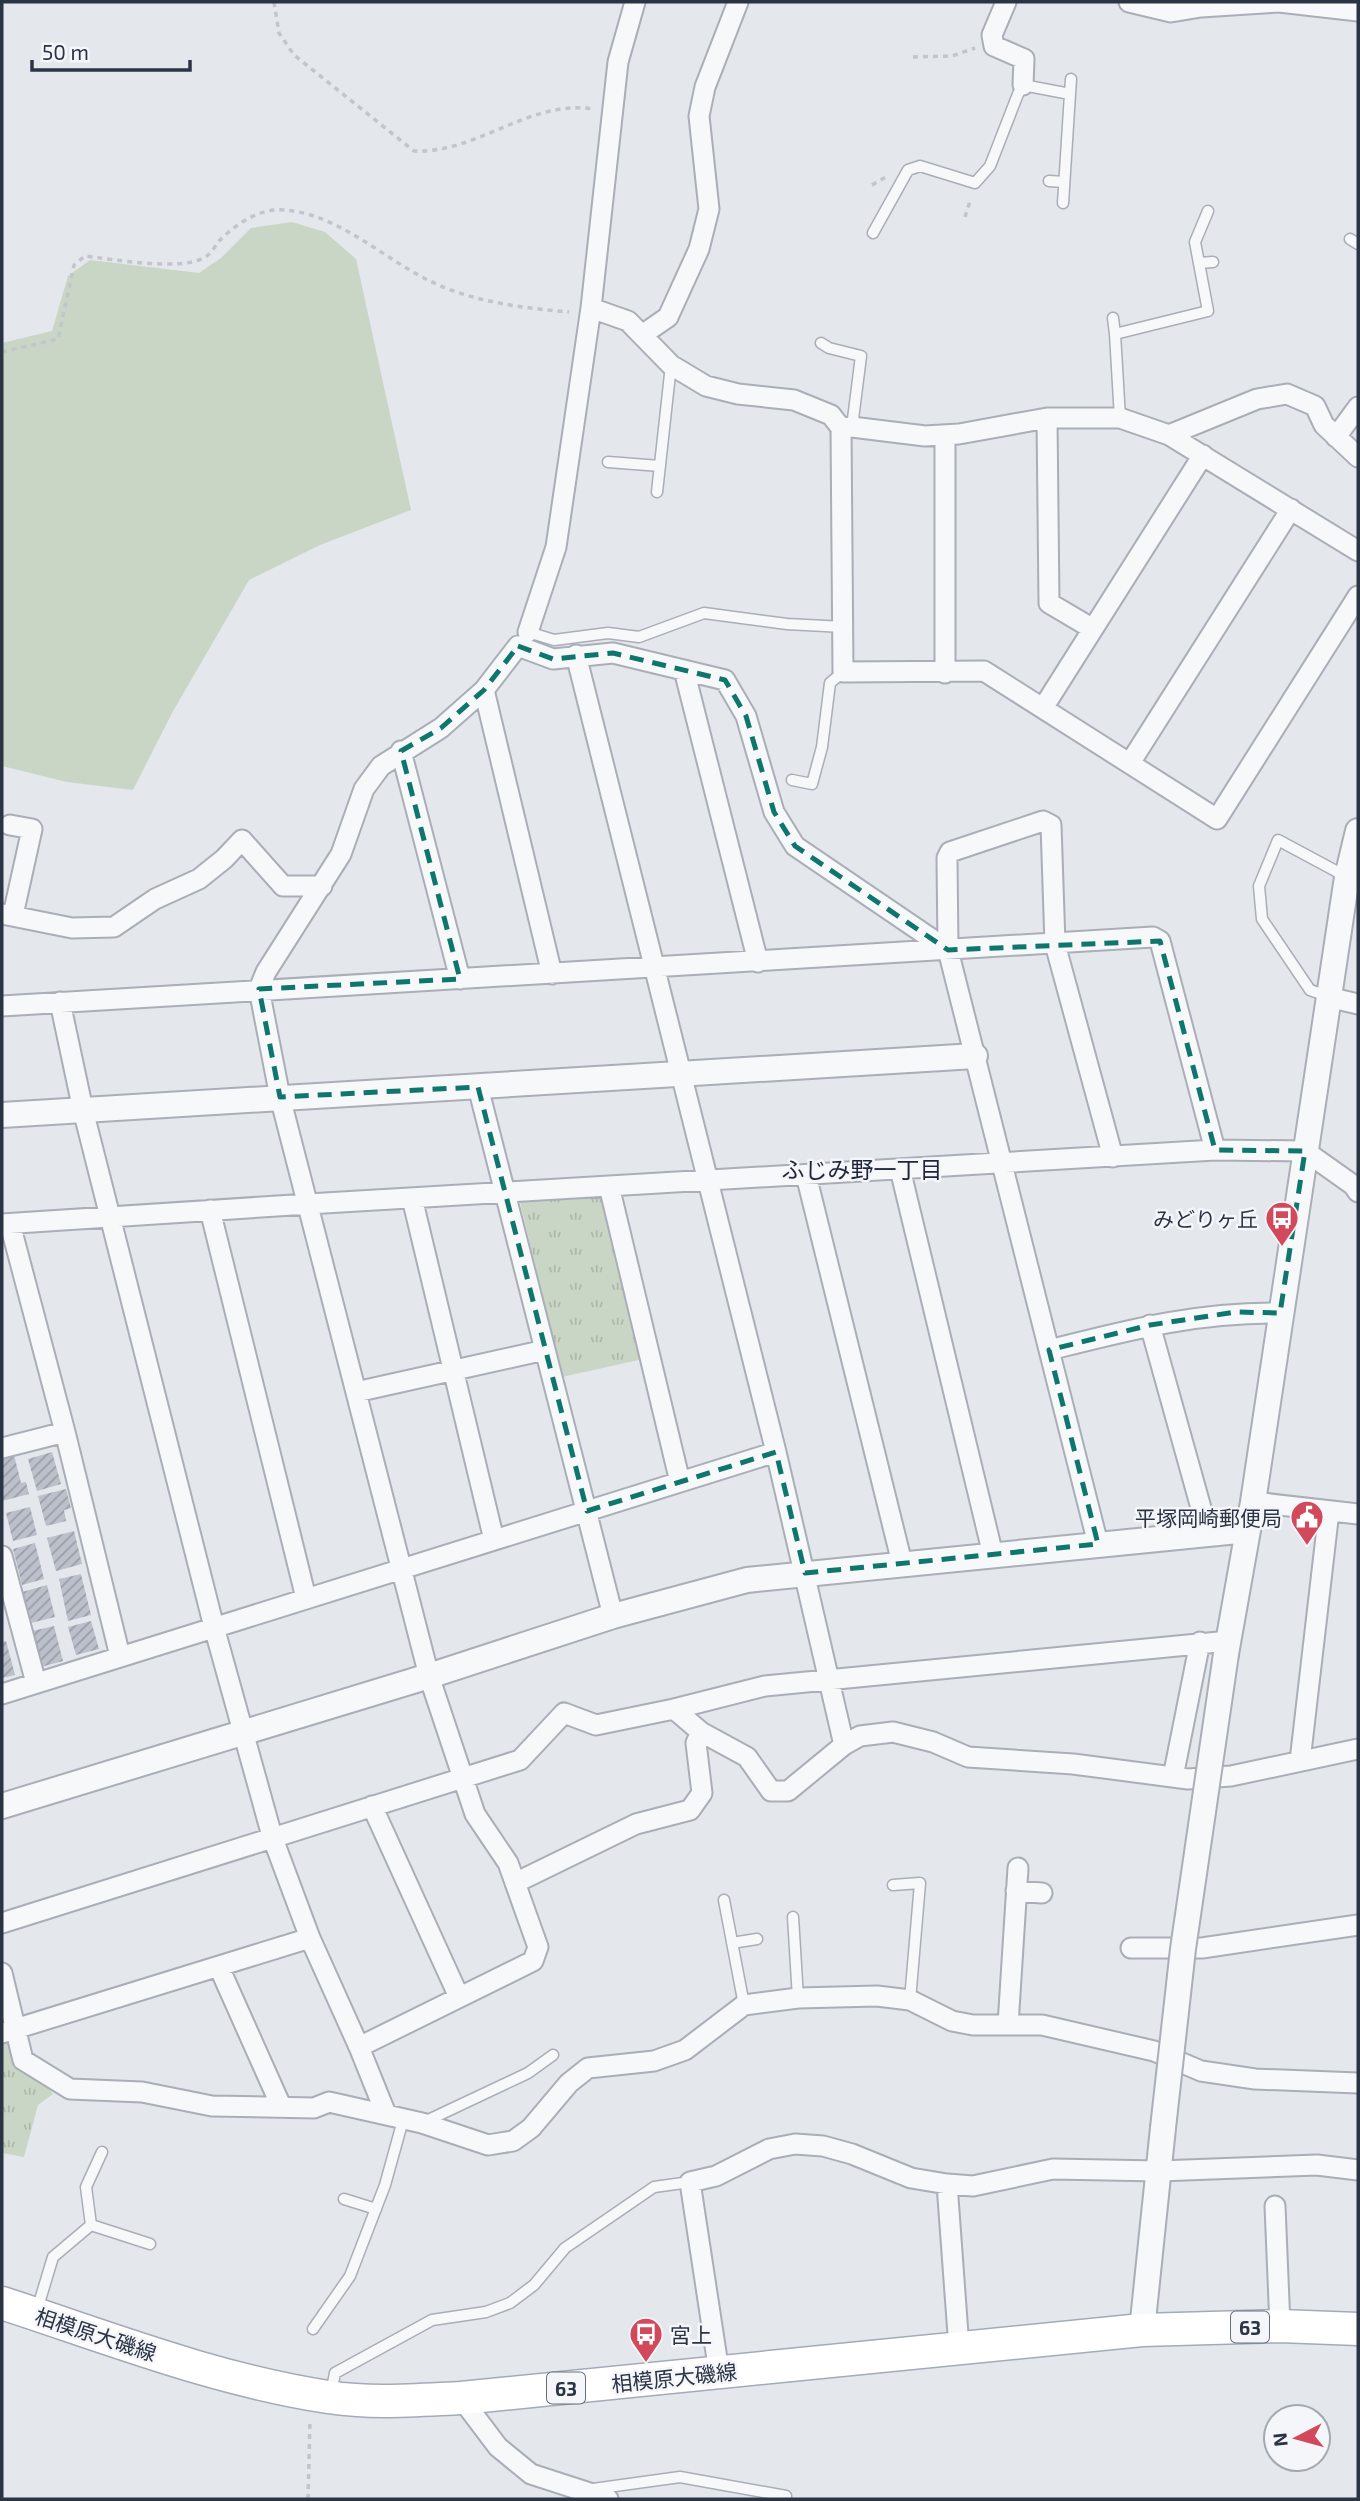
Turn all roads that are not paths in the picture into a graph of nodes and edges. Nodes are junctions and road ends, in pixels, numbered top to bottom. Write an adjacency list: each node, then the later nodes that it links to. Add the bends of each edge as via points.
1 (635, 2): 16 (street, via 618,62)
2 (738, 2): 19 (street, via 705,87 699,116 709,209 699,249 668,317)
3 (1006, 2): 7 (street, via 993,42 1024,59)
4 (1129, 2): 5 (street, via 1171,12 1279,2)
5 (1358, 11)
6 (1071, 79): 8 (lane)
7 (1023, 85): 8 (lane); 13 (lane, via 990,166 975,183 920,166 908,170)
8 (1070, 93): 10 (lane)
9 (1049, 181): 10 (lane)
10 (1064, 182): 11 (lane)
11 (1063, 203)
12 (1208, 211): 15 (lane, via 1195,242)
13 (873, 233)
14 (1213, 262): 15 (lane)
15 (1199, 263): 18 (lane, via 1208,311)
16 (590, 311): 19 (street, via 628,321); 39 (street, via 556,547)
17 (1113, 318): 18 (lane)
18 (1115, 334): 24 (lane)
19 (642, 335): 21 (street)
20 (821, 343): 25 (lane, via 861,356)
21 (671, 365): 25 (street, via 706,386 794,400); 32 (lane)
22 (1358, 407): 28 (street)
23 (1047, 418): 24 (street); 26 (street); 38 (street, via 1049,604)
24 (1120, 418): 27 (street)
25 (847, 427): 26 (street); 37 (street)
26 (945, 435): 43 (street)
27 (1169, 435): 28 (street, via 1257,398 1287,394 1315,406); 29 (street)
28 (1336, 437): 30 (street)
29 (1203, 455): 34 (street); 38 (street)
30 (1358, 457)
31 (608, 462): 32 (lane)
32 (660, 467): 33 (lane)
33 (657, 492)
34 (1291, 509): 35 (street); 47 (street)
35 (1358, 551)
36 (1358, 597): 47 (street, via 1217,819)
37 (844, 627): 39 (lane, via 704,612 639,637 608,632 554,640); 42 (street)
38 (1093, 629): 45 (street)
39 (523, 639): 40 (street, via 553,659); 44 (street)
40 (576, 655): 41 (street, via 613,653); 57 (street)
41 (684, 670): 55 (street, via 725,680 746,716 774,812 795,846); 56 (street)
42 (844, 672): 43 (street); 48 (lane, via 830,683 813,784)
43 (945, 673): 45 (street, via 984,671)
44 (484, 690): 46 (street, via 441,728); 58 (street)
45 (1043, 708): 47 (street)
46 (401, 751): 52 (street, via 381,766 364,789 341,854); 59 (street)
47 (1130, 763)
48 (792, 780)
49 (10, 825): 53 (street, via 32,829)
50 (1358, 831): 51 (street)
51 (1347, 877): 61 (street); 61 (lane, via 1278,840 1259,886 1262,919 1310,990)
52 (322, 886): 53 (street, via 284,886 242,840 199,880 155,899 114,927 72,928); 60 (street)
53 (8, 915)
54 (1055, 944): 55 (street); 55 (street, via 1051,825 1042,821 950,852); 71 (street, via 1153,937 1160,941); 73 (street)
55 (948, 950): 56 (street); 65 (street)
56 (758, 962): 57 (street)
57 (656, 969): 58 (street); 66 (street)
58 (552, 974): 59 (street)
59 (460, 979): 60 (street)
60 (259, 989): 62 (street); 68 (street)
61 (1328, 997): 63 (street); 72 (street)
62 (60, 1002): 64 (street); 69 (street)
63 (1358, 1004)
64 (2, 1006)
65 (975, 1056): 66 (street); 74 (street)
66 (682, 1074): 67 (street); 77 (street)
67 (478, 1087): 68 (street); 79 (street)
68 (280, 1097): 69 (street); 82 (street)
69 (83, 1110): 70 (street); 84 (street)
70 (2, 1115)
71 (1215, 1150): 72 (street); 73 (street)
72 (1305, 1151): 80 (street); 86 (street)
73 (1113, 1157): 74 (street)
74 (1002, 1163): 75 (street); 89 (street)
75 (900, 1169): 76 (street); 104 (street)
76 (806, 1175): 77 (street); 106 (street)
77 (707, 1181): 78 (street); 94 (street)
78 (609, 1186): 79 (street); 95 (street)
79 (505, 1192): 81 (street); 88 (street)
80 (1358, 1192)
81 (412, 1198): 82 (street); 90 (street)
82 (308, 1204): 83 (street); 91 (street)
83 (211, 1210): 84 (street); 109 (street)
84 (111, 1217): 85 (street); 111 (street)
85 (6, 1224): 92 (street)
86 (1280, 1313): 87 (street, via 1236,1312); 96 (street)
87 (1150, 1325): 89 (street); 101 (street)
88 (545, 1350): 90 (street); 97 (street)
89 (1049, 1350): 103 (street)
90 (453, 1371): 91 (street); 102 (street)
91 (356, 1392): 107 (street)
92 (65, 1432): 93 (street); 114 (street)
93 (2, 1448)
94 (776, 1452): 95 (street); 108 (street)
95 (680, 1482): 97 (street)
96 (1253, 1502): 98 (street); 100 (street)
97 (587, 1511): 102 (street); 110 (street)
98 (1329, 1511): 99 (street); 124 (street)
99 (1358, 1514)
100 (1248, 1530): 101 (street); 113 (street)
101 (1208, 1534): 103 (street)
102 (494, 1540): 107 (street)
103 (1098, 1544): 104 (street)
104 (993, 1555): 106 (street)
105 (2, 1556): 117 (street)
106 (901, 1563): 108 (street)
107 (401, 1569): 109 (street); 115 (street)
108 (805, 1573): 110 (street, via 747,1580); 116 (street)
109 (306, 1598): 111 (street)
110 (613, 1616): 115 (street)
111 (214, 1627): 114 (street); 120 (street)
112 (1200, 1642): 113 (street); 116 (street); 125 (street)
113 (1228, 1647): 158 (street, bridge, via 1183,1949)
114 (120, 1656): 117 (street)
115 (429, 1675): 120 (street); 126 (street)
116 (830, 1679): 119 (street, via 765,1686); 122 (street)
117 (36, 1683): 118 (street)
118 (2, 1694)
119 (674, 1709): 121 (street); 126 (street, via 596,1726 564,1713 520,1760)
120 (243, 1732): 127 (street); 129 (street)
121 (701, 1732): 122 (street, via 747,1757 771,1791 788,1791); 131 (street, via 696,1744 702,1793 690,1810 636,1824)
122 (844, 1745): 125 (street, via 860,1736 893,1732 968,1756)
123 (1358, 1749): 124 (street)
124 (1300, 1761): 125 (street, via 1231,1776)
125 (1173, 1777)
126 (462, 1779): 128 (street); 131 (street, via 475,1814 508,1863)
127 (2, 1806)
128 (372, 1806): 129 (street); 145 (street)
129 (272, 1836): 137 (street); 139 (street)
130 (1018, 1868): 133 (street)
131 (515, 1883): 145 (street, via 538,1947 533,1961)
132 (892, 1885): 147 (lane, via 920,1883)
133 (1016, 1891): 134 (street); 149 (street)
134 (1042, 1893)
135 (724, 1900): 141 (lane)
136 (793, 1917): 146 (lane)
137 (2, 1923)
138 (1358, 1925): 142 (street, via 1202,1948)
139 (310, 1938): 143 (street); 151 (street)
140 (757, 1939): 141 (lane)
141 (732, 1943): 148 (lane)
142 (1131, 1948)
143 (219, 1967): 150 (street); 154 (street)
144 (2, 1973): 150 (street)
145 (459, 1997): 151 (street)
146 (798, 1998): 147 (street); 148 (street)
147 (910, 2000): 149 (street, via 952,2021)
148 (744, 2005): 155 (street, via 685,2050 654,2061 588,2068 513,2141 488,2145)
149 (1008, 2025): 153 (street, via 1042,2025 1129,2045 1201,2071 1255,2079)
150 (9, 2030): 154 (street, via 23,2060 70,2089 142,2092 212,2106)
151 (359, 2047): 155 (street)
152 (553, 2055): 155 (lane, via 528,2073)
153 (1358, 2083)
154 (281, 2106): 155 (street, via 314,2108 329,2102)
155 (404, 2119): 163 (lane)
156 (102, 2152): 164 (lane, via 86,2187)
157 (1358, 2170): 158 (street, via 1317,2165)
158 (1159, 2171): 160 (street, via 1053,2169 973,2186); 171 (street)
159 (690, 2182): 160 (street, via 716,2176 769,2149 795,2144 852,2154 911,2178); 173 (street); 174 (lane, via 654,2187 565,2248 534,2285 510,2303 486,2312 432,2319 335,2373)
160 (947, 2184): 172 (street)
161 (344, 2199): 163 (lane)
162 (1275, 2206): 168 (street)
163 (376, 2209): 169 (lane, via 350,2276)
164 (91, 2225): 165 (lane); 167 (lane, via 54,2258)
165 (150, 2244)
166 (2, 2302): 167 (main road, 相模原大磯線 / 63)
167 (35, 2314): 174 (main road, 相模原大磯線 / 63, via 199,2368)
168 (1280, 2326): 170 (main road, 相模原大磯線 / 63); 171 (main road, 相模原大磯線 / 63)
169 (313, 2329)
170 (1358, 2329)
171 (1143, 2330): 172 (main road, 相模原大磯線 / 63)
172 (958, 2348): 173 (main road, 相模原大磯線 / 63)
173 (719, 2372): 175 (main road, 相模原大磯線 / 63)
174 (320, 2395): 175 (main road, 相模原大磯線 / 63, via 371,2401)
175 (461, 2398): 176 (street, via 516,2463 531,2474)
176 (580, 2491): 177 (lane, via 680,2477); 178 (street)
177 (786, 2496)
178 (608, 2499)

